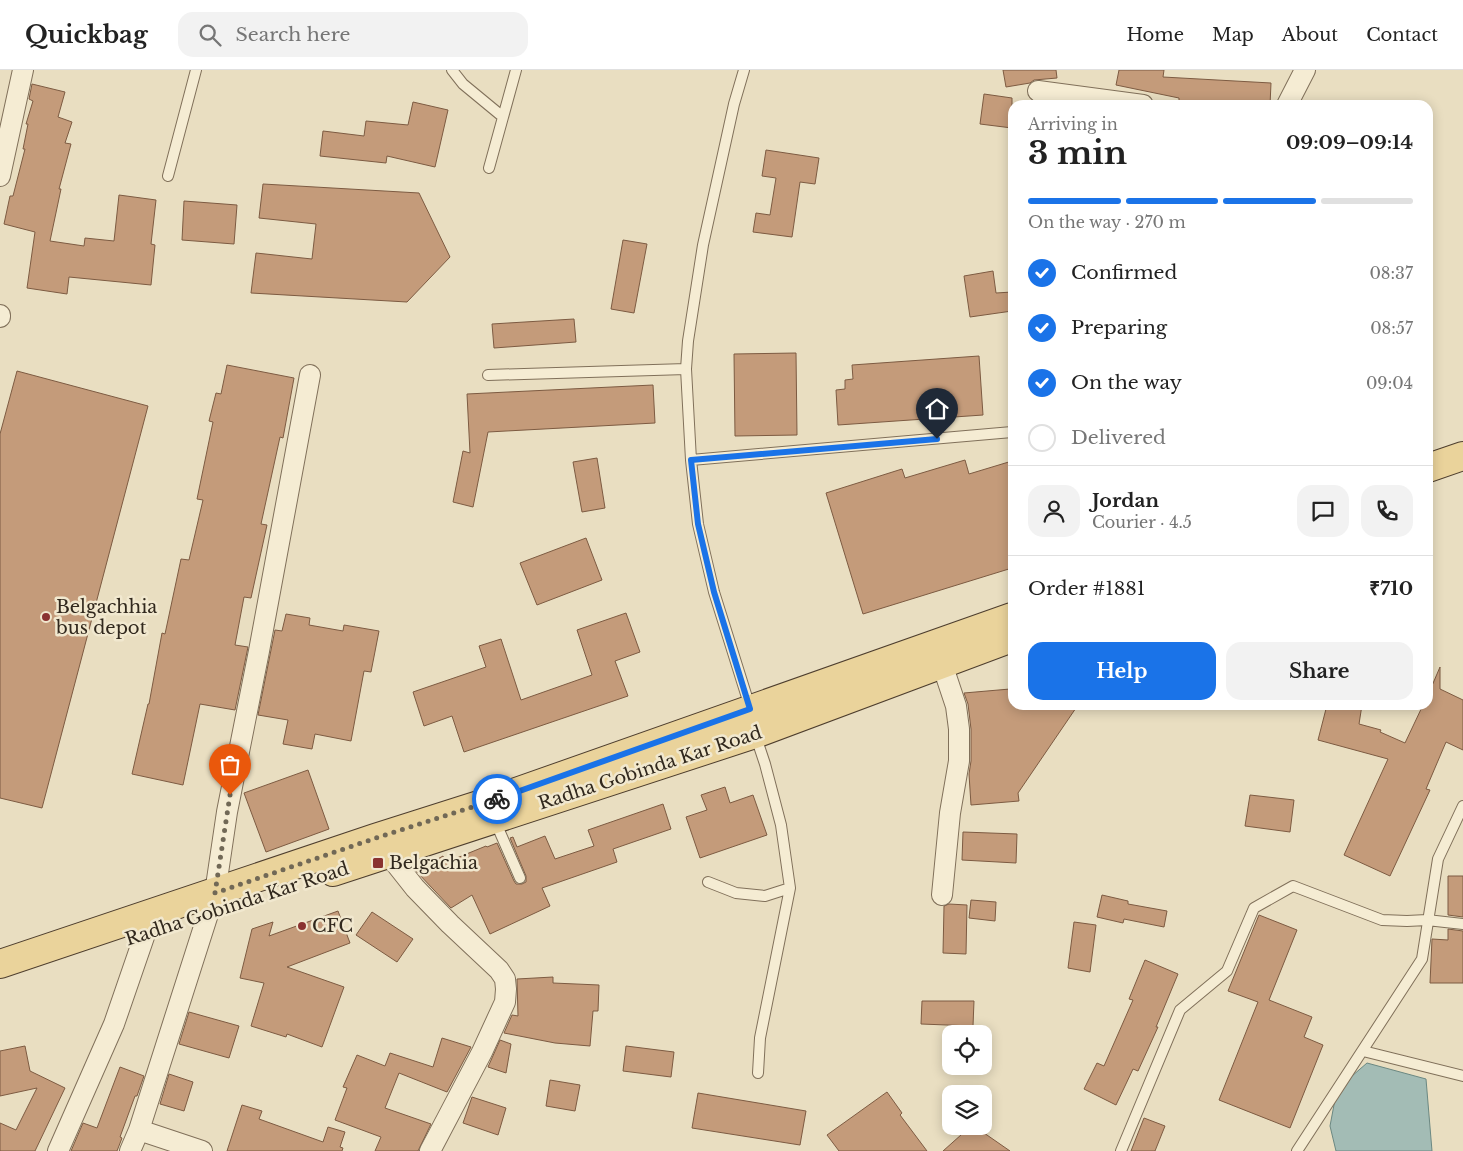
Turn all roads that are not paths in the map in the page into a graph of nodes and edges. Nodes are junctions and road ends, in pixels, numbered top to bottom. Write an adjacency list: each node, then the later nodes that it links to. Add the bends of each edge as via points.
1 (23, 70): 12 (street)
2 (196, 70): 13 (lane)
3 (452, 70): 10 (lane, via 463,84)
4 (516, 70): 10 (lane)
5 (744, 70): 14 (lane, via 703,245)
6 (1306, 70): 9 (street)
7 (1038, 91): 8 (street)
8 (1106, 100)
9 (1290, 100)
10 (503, 117): 11 (lane)
11 (489, 168)
12 (0, 176)
13 (168, 176)
14 (686, 369): 16 (lane); 19 (lane)
15 (310, 375): 34 (street)
16 (488, 375)
17 (1008, 432): 19 (lane)
18 (1463, 456): 20 (main road)
19 (691, 460): 26 (lane, via 698,524 709,572)
20 (1433, 466)
21 (1463, 474): 22 (main road)
22 (1433, 485)
23 (1008, 619): 26 (main road)
24 (1008, 639): 25 (main road, Radha Gobinda Kar Road)
25 (942, 664): 26 (main road, Radha Gobinda Kar Road); 33 (street, via 956,706 959,729 959,761 950,812)
26 (753, 722): 28 (main road, Radha Gobinda Kar Road); 29 (main road, via 488,802); 32 (lane, via 781,825)
27 (1463, 806): 35 (lane, via 1438,859)
28 (494, 820): 29 (main road, Radha Gobinda Kar Road); 30 (lane)
29 (382, 846): 34 (main road); 47 (street, via 415,888 505,979 505,1002)
30 (520, 878)
31 (708, 882): 32 (lane, via 736,892 765,896)
32 (790, 888): 41 (lane, via 760,1038)
33 (942, 896)
34 (212, 902): 37 (main road, Radha Gobinda Kar Road); 38 (main road); 43 (street)
35 (1427, 920): 36 (lane); 40 (lane, via 1422,959); 48 (lane, via 1382,920 1293,886 1254,908 1227,971 1180,1010)
36 (1463, 924)
37 (144, 934): 39 (main road, Radha Gobinda Kar Road); 44 (street, via 114,1024)
38 (0, 964)
39 (0, 984)
40 (1363, 1051): 42 (lane); 49 (lane)
41 (758, 1073)
42 (1463, 1076)
43 (139, 1130): 45 (street); 46 (street)
44 (58, 1151)
45 (130, 1151)
46 (202, 1151)
47 (430, 1151)
48 (1121, 1151)
49 (1297, 1151)

